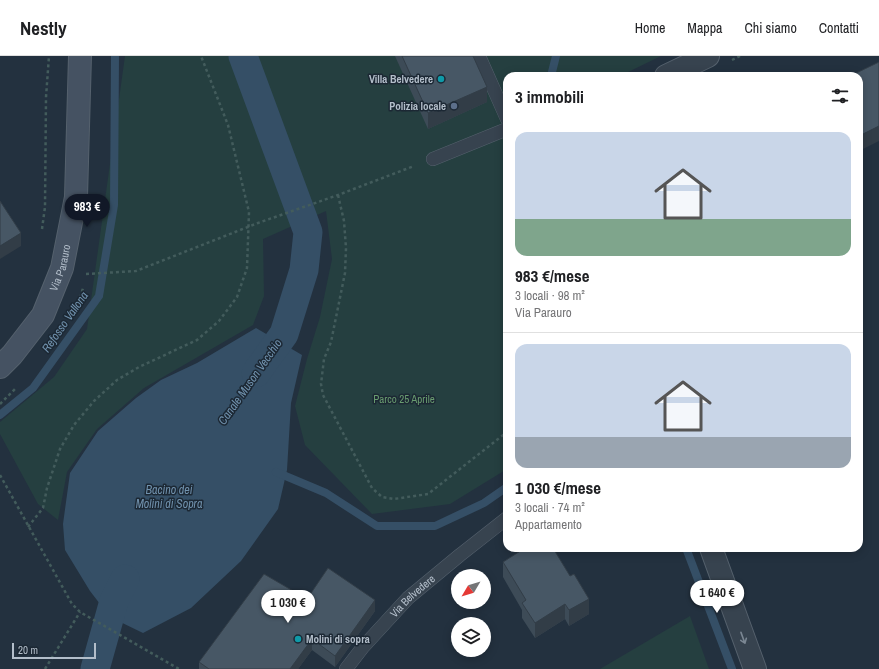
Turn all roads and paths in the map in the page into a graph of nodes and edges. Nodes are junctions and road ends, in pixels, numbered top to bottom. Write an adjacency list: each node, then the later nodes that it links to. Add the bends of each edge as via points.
1 (49, 56): 12 (path, via 45,207)
2 (80, 56): 14 (main road, Via Parauro, via 76,197 62,268 43,315)
3 (201, 56): 11 (path, via 228,125 249,212)
4 (479, 56): 7 (lane)
5 (708, 56): 6 (street)
6 (674, 72)
7 (503, 110)
8 (503, 131): 9 (lane)
9 (433, 159): 10 (path)
10 (338, 196): 11 (path); 17 (path, via 344,221 345,273 320,384 323,395 372,488 382,497 394,499 428,494)
11 (248, 228): 13 (path, via 136,271); 20 (path, via 247,268 238,297 219,321 197,340 117,380 94,401 74,425 60,449 43,508)
12 (41, 235)
13 (86, 274)
14 (0, 367)
15 (11, 394): 16 (path)
16 (0, 404)
17 (503, 435)
18 (0, 475): 20 (path)
19 (503, 521): 25 (lane, Via Belvedere, via 408,598)
20 (28, 527): 22 (path, via 72,604)
21 (713, 552): 26 (street, one-way to 26)
22 (80, 612): 23 (path); 24 (path)
23 (45, 669)
24 (179, 669)
25 (346, 669)
26 (754, 669)

